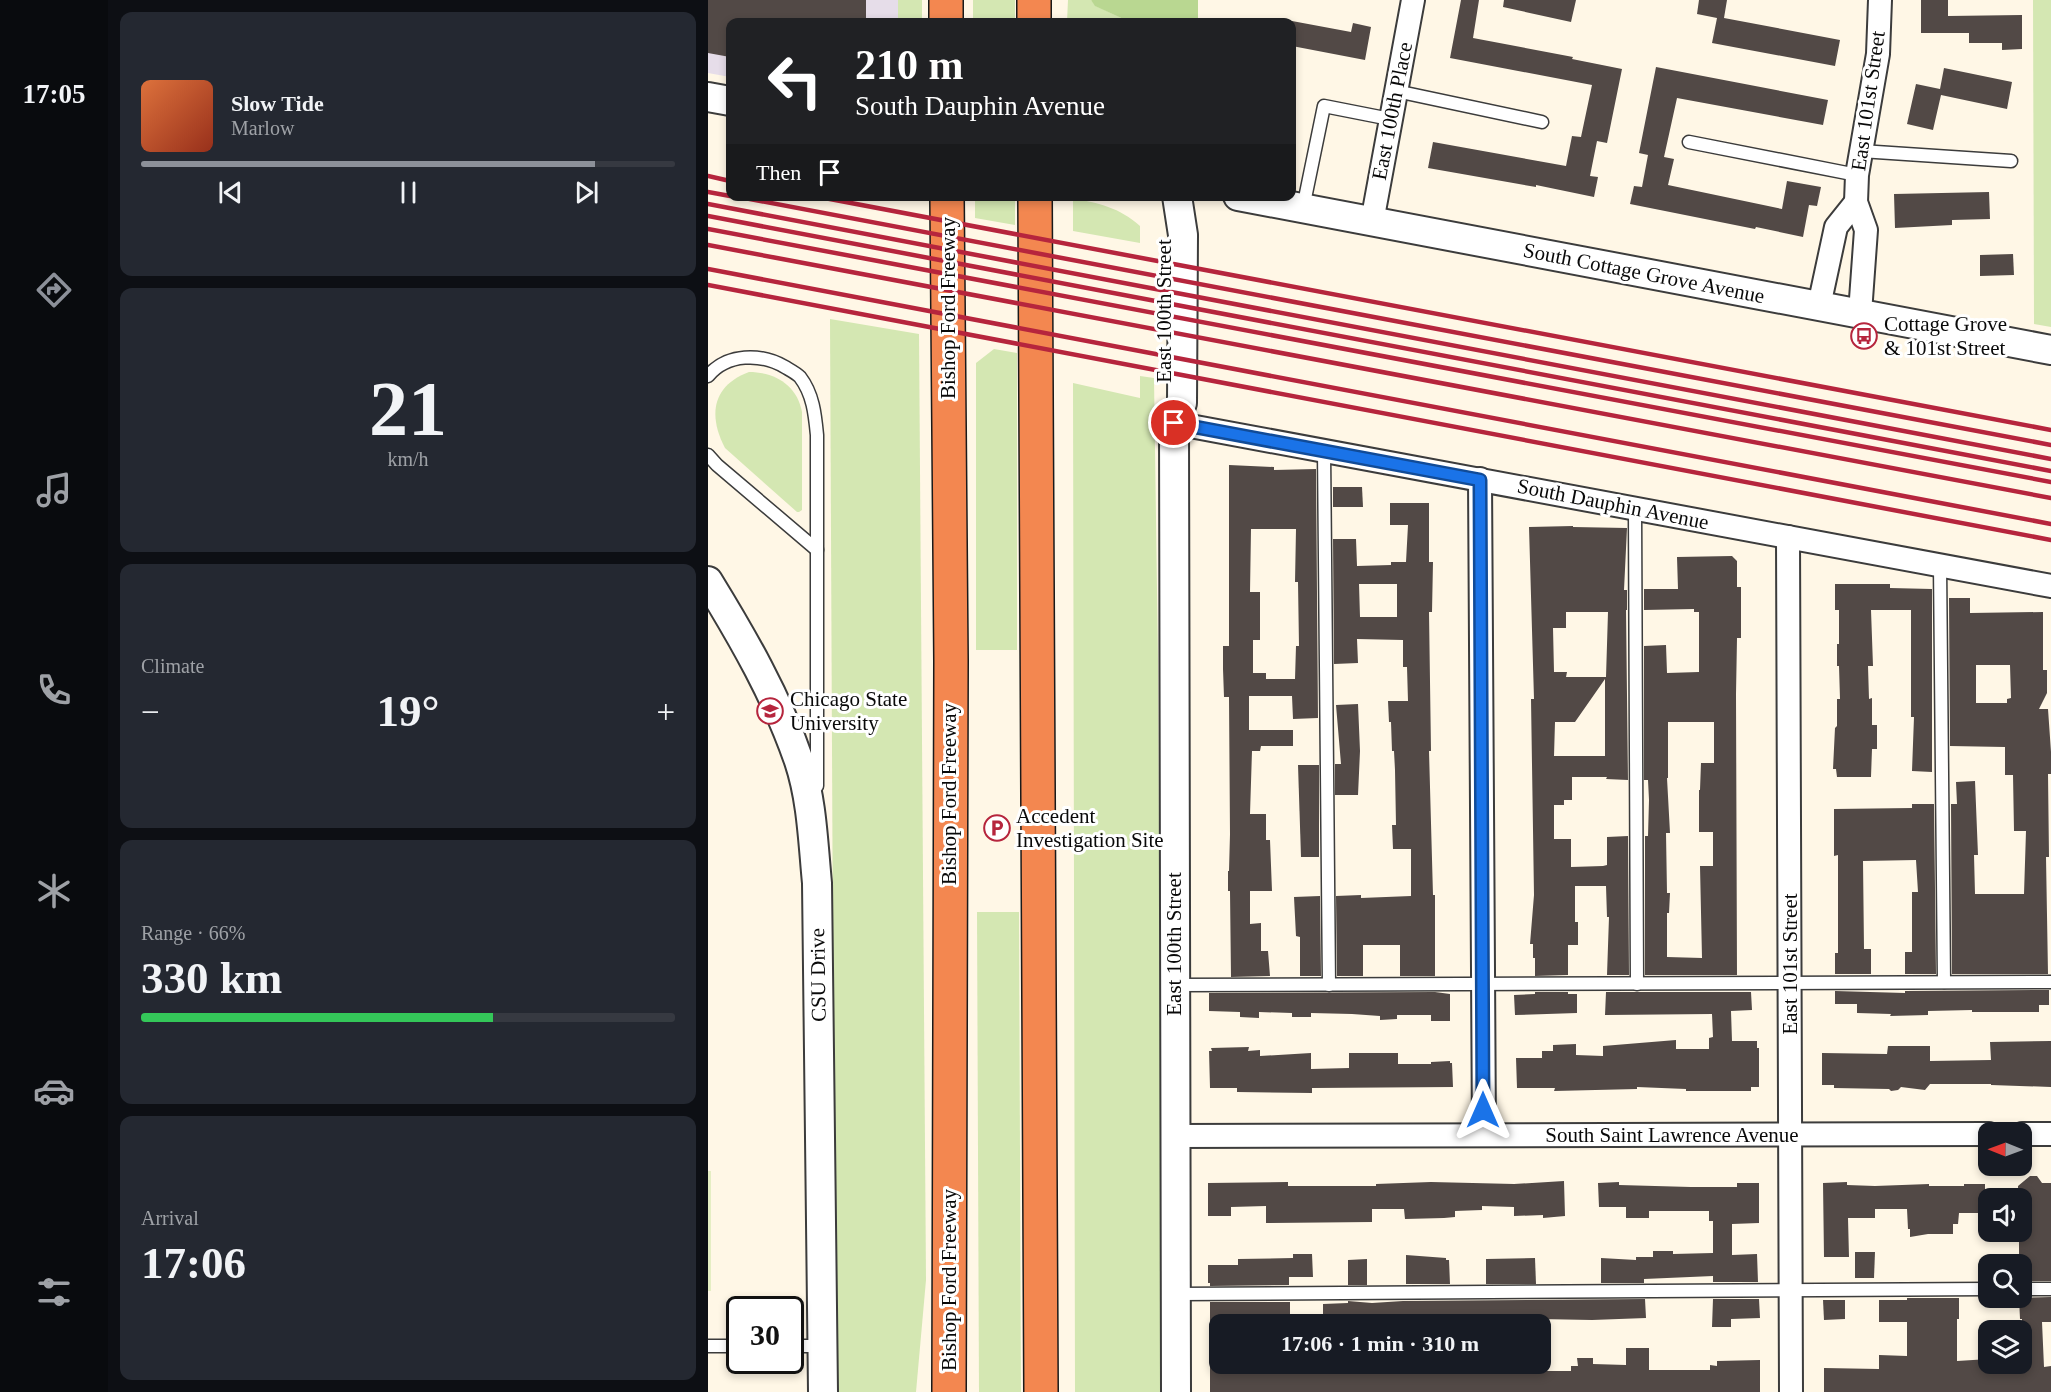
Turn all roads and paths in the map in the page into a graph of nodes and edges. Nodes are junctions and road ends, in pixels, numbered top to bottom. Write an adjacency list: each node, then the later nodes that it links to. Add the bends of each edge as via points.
1 (946, 0): 6 (highway)
2 (1034, 0): 7 (highway)
3 (1053, 0): 8 (highway)
4 (1413, 0): 9 (street, East 100th Place)
5 (1880, 0): 15 (street, East 101st Street, via 1878,54)
6 (946, 18)
7 (1034, 18)
8 (1053, 18)
9 (1396, 91): 12 (street, East 100th Place); 13 (lane)
10 (708, 97): 11 (street)
11 (726, 100)
12 (1390, 119): 24 (lane, via 1324,105); 25 (street, East 100th Place)
13 (1542, 122)
14 (1689, 142): 17 (lane)
15 (1861, 151): 16 (lane); 17 (street, East 101st Street)
16 (2011, 161)
17 (1857, 175): 23 (street, East 101st Street)
18 (947, 201): 65 (highway, Bishop Ford Freeway, via 951,662)
19 (1035, 201): 33 (highway)
20 (1053, 201): 33 (highway, via 1053,369)
21 (1176, 201): 30 (street, East 100th Street, via 1183,235 1182,403)
22 (1263, 201): 24 (street, South Cottage Grove Avenue)
23 (1857, 202): 26 (street, East 101st Street, via 1836,227); 27 (street, East 101st Street, via 1866,230)
24 (1303, 209): 25 (street, South Cottage Grove Avenue)
25 (1372, 222): 26 (street, South Cottage Grove Avenue)
26 (1819, 306): 27 (street, South Cottage Grove Avenue)
27 (1860, 313): 28 (street, South Cottage Grove Avenue)
28 (2051, 350)
29 (708, 376): 37 (lane, via 728,361 763,358 798,375 809,392 817,435)
30 (1174, 423): 31 (street, South Dauphin Avenue); 47 (street, East 100th Street)
31 (1324, 451): 34 (street, South Dauphin Avenue); 48 (lane)
32 (708, 455): 37 (lane)
33 (1037, 468): 66 (highway)
34 (1480, 480): 35 (street, South Dauphin Avenue); 45 (street)
35 (1635, 508): 36 (street, South Dauphin Avenue); 46 (lane)
36 (1788, 537): 38 (street, South Dauphin Avenue); 44 (street, East 101st Street)
37 (817, 550): 41 (lane)
38 (1941, 565): 40 (street, South Dauphin Avenue); 42 (lane)
39 (708, 581): 41 (street, CSU Drive, via 755,663 799,762 811,813)
40 (2051, 586)
41 (817, 883): 63 (street, CSU Drive)
42 (1944, 982): 43 (lane); 44 (lane)
43 (2051, 982)
44 (1790, 983): 46 (lane); 49 (street, East 101st Street)
45 (1483, 984): 46 (lane); 48 (lane); 54 (street)
46 (1636, 984)
47 (1174, 985): 48 (lane); 53 (street, East 100th Street)
48 (1329, 985)
49 (1790, 1134): 50 (street, South Saint Lawrence Avenue); 54 (street, South Saint Lawrence Avenue); 58 (street, East 101st Street)
50 (1978, 1134)
51 (2032, 1134): 52 (street)
52 (2051, 1134)
53 (1175, 1136): 54 (street, South Saint Lawrence Avenue); 59 (street, East 100th Street)
54 (1484, 1136)
55 (1978, 1289): 58 (lane)
56 (2032, 1289): 57 (lane)
57 (2051, 1289)
58 (1791, 1290): 59 (lane); 68 (street, East 101st Street)
59 (1176, 1294): 67 (street, East 100th Street)
60 (708, 1346): 61 (lane)
61 (726, 1346)
62 (804, 1346): 63 (lane)
63 (823, 1346): 64 (street, CSU Drive)
64 (823, 1392)
65 (949, 1392)
66 (1041, 1392)
67 (1176, 1392)
68 (1791, 1392)

